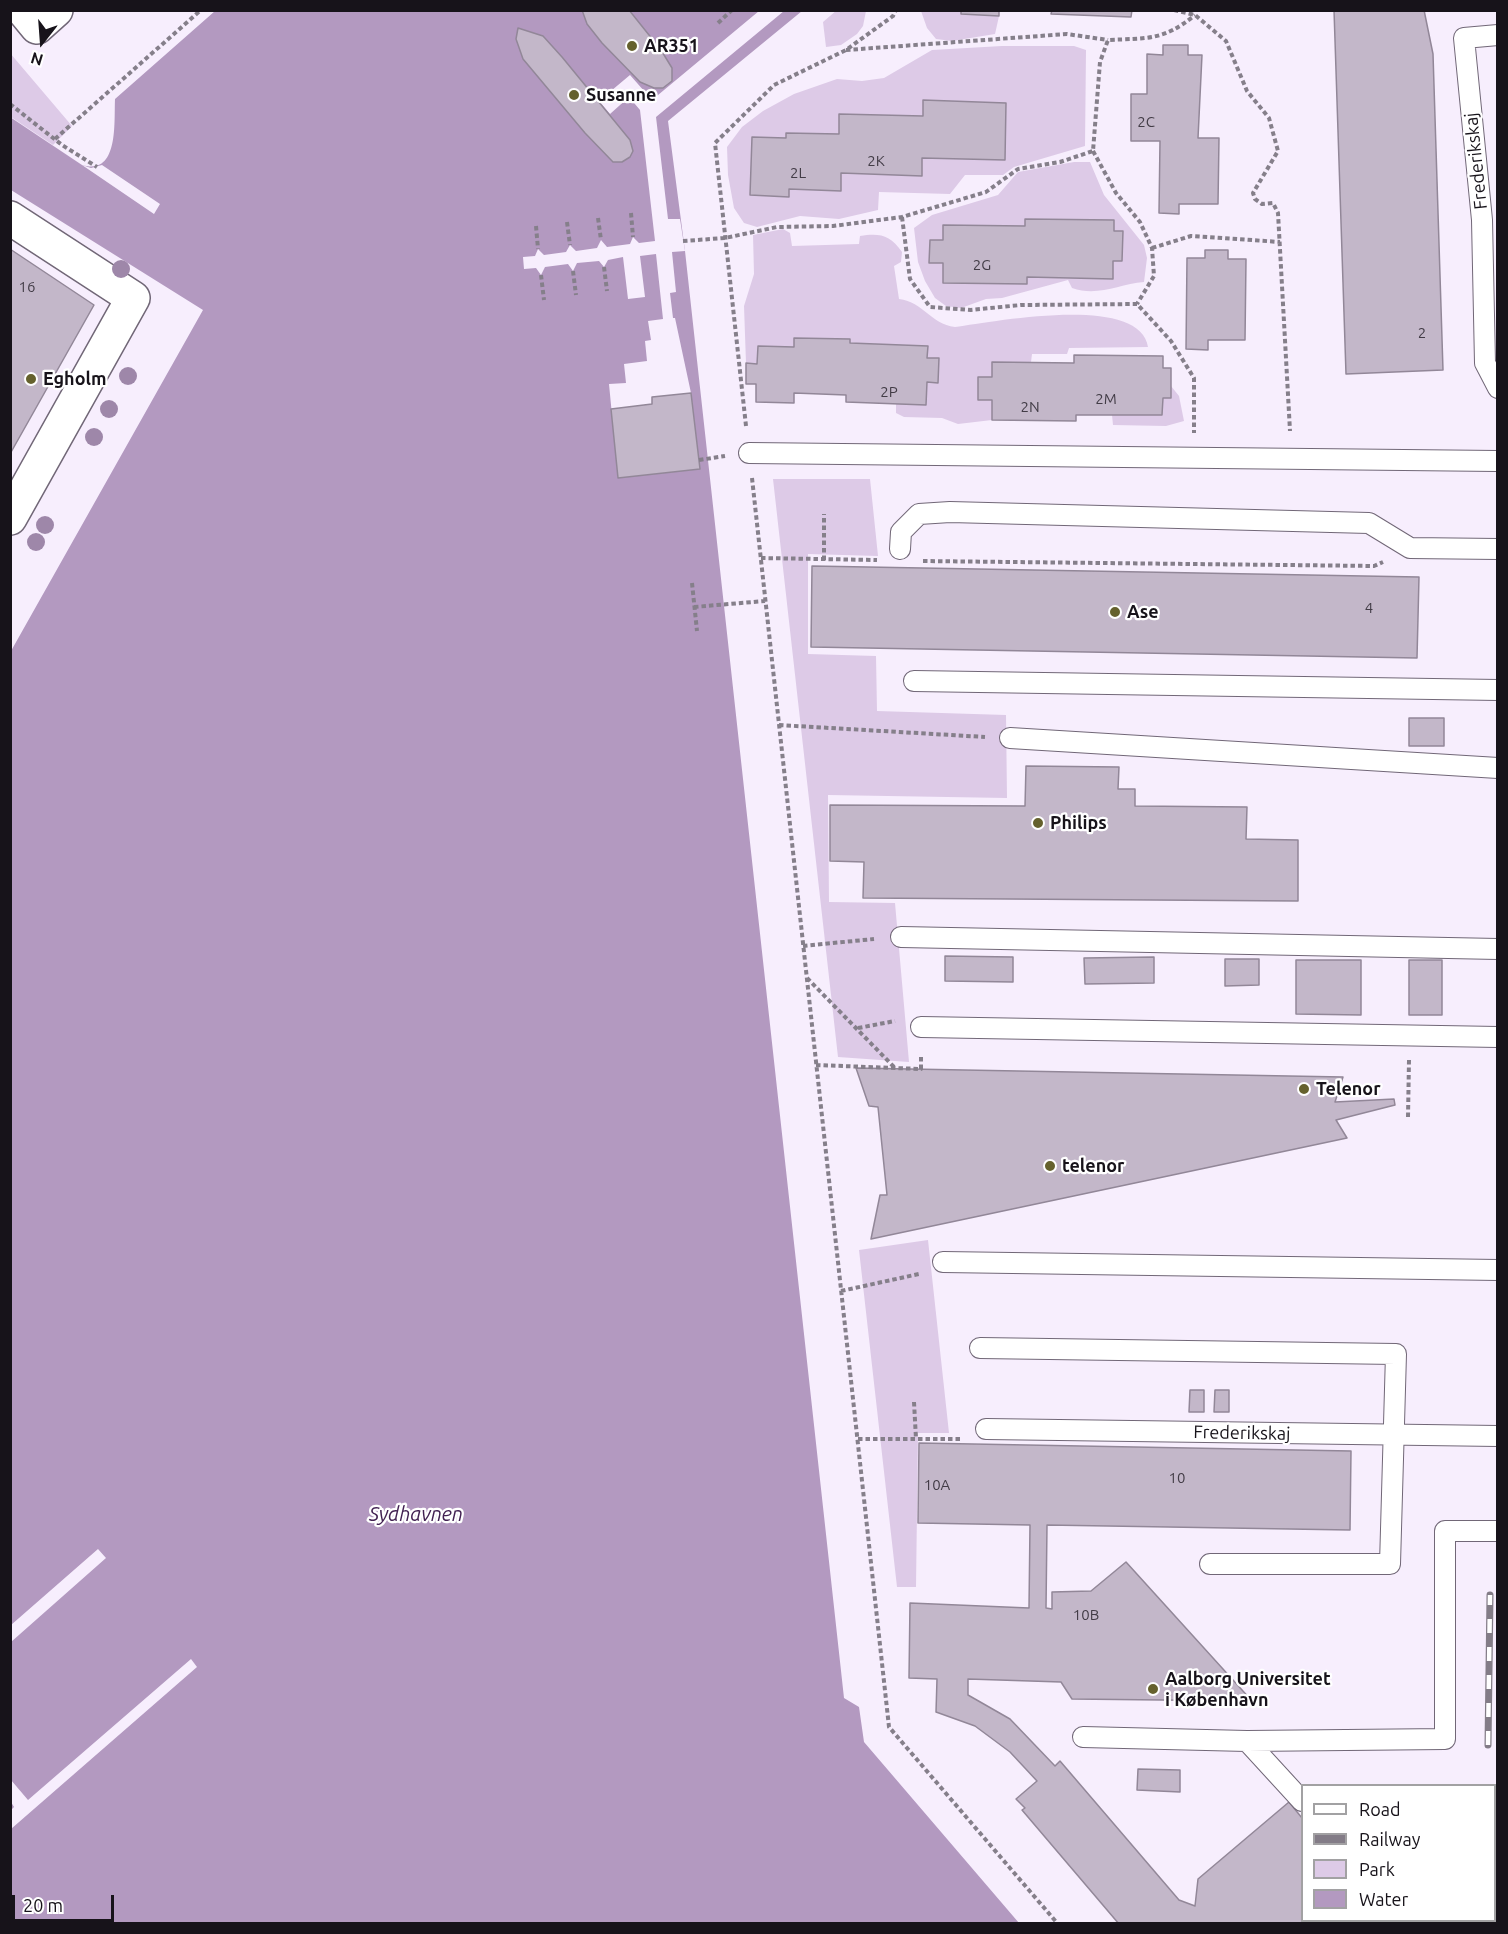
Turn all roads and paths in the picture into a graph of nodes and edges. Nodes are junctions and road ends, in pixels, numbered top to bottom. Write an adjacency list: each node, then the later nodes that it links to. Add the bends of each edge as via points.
1 (23, 10): 2 (street, via 37,27)
2 (56, 10)
3 (201, 10): 13 (path)
4 (732, 10): 8 (path)
5 (896, 10): 11 (path)
6 (1174, 10): 7 (path)
7 (1195, 15): 10 (path, via 1173,32); 26 (path, via 1226,40 1246,91 1269,118 1278,151 1253,193 1262,204 1273,203 1278,213)
8 (718, 23)
9 (1497, 35): 37 (lane, Frederikskaj, via 1464,38 1482,220 1485,363)
10 (1108, 40): 11 (path, via 1067,34); 14 (path, via 1100,62)
11 (846, 50): 23 (path, via 774,84 715,143)
12 (10, 104): 13 (path)
13 (55, 139): 15 (path)
14 (1094, 151): 17 (path, via 1018,169 986,192); 28 (path, via 1116,193 1140,222)
15 (97, 166)
16 (631, 213): 22 (path)
17 (902, 217): 23 (path, via 833,226 777,227); 36 (path, via 910,279 930,307 971,310 1021,305)
18 (10, 218): 44 (street, via 133,298)
19 (598, 218): 24 (path)
20 (567, 222): 27 (path)
21 (536, 226): 29 (path)
22 (633, 237)
23 (725, 238): 25 (path); 39 (path)
24 (601, 240)
25 (683, 241)
26 (1280, 242): 28 (path, via 1191,236); 41 (path)
27 (570, 245)
28 (1152, 248): 36 (path, via 1154,276)
29 (538, 249)
30 (604, 267): 33 (path)
31 (573, 271): 34 (path)
32 (542, 275): 35 (path)
33 (608, 291)
34 (576, 295)
35 (544, 300)
36 (1137, 304): 40 (path, via 1171,341 1194,378)
37 (1497, 388)
38 (1497, 452): 42 (lane)
39 (749, 453): 40 (lane); 48 (path)
40 (1194, 458): 41 (lane)
41 (1291, 459): 42 (lane)
42 (1497, 463)
43 (824, 514): 49 (path)
44 (10, 518)
45 (1410, 548): 46 (lane, via 1369,524 950,512 919,514 901,532); 47 (lane); 51 (path, via 1374,567)
46 (900, 549)
47 (1497, 549)
48 (761, 558): 49 (path); 53 (path)
49 (824, 560): 50 (path)
50 (883, 560)
51 (919, 561)
52 (692, 583): 54 (path)
53 (766, 600): 54 (path); 58 (path)
54 (694, 607): 55 (path)
55 (697, 631)
56 (914, 681): 57 (lane)
57 (1497, 690)
58 (779, 725): 59 (path); 62 (path)
59 (1010, 738): 60 (lane)
60 (1497, 768)
61 (901, 937): 62 (path); 63 (lane)
62 (803, 945): 64 (path)
63 (1497, 949)
64 (807, 977): 66 (path); 69 (path)
65 (921, 1027): 66 (path, via 908,1019); 67 (lane); 70 (path, via 921,1069)
66 (858, 1028): 70 (path)
67 (1410, 1036): 68 (lane); 71 (path)
68 (1497, 1037)
69 (816, 1065): 70 (path); 74 (path)
70 (894, 1067)
71 (1408, 1117)
72 (943, 1262): 73 (lane); 74 (path, via 935,1270)
73 (1497, 1270)
74 (841, 1291): 80 (path)
75 (980, 1348): 78 (lane, via 1396,1354)
76 (914, 1402): 81 (path)
77 (986, 1429): 78 (lane, Frederikskaj); 81 (path, via 962,1439)
78 (1394, 1435): 79 (lane, Frederikskaj); 83 (lane, via 1390,1564)
79 (1497, 1436)
80 (858, 1439): 81 (path); 87 (path, via 889,1727)
81 (916, 1439)
82 (1497, 1531): 85 (lane, via 1445,1531 1445,1739)
83 (1210, 1564)
84 (1083, 1737): 85 (lane)
85 (1247, 1741): 86 (lane)
86 (1301, 1800)
87 (1058, 1923)

